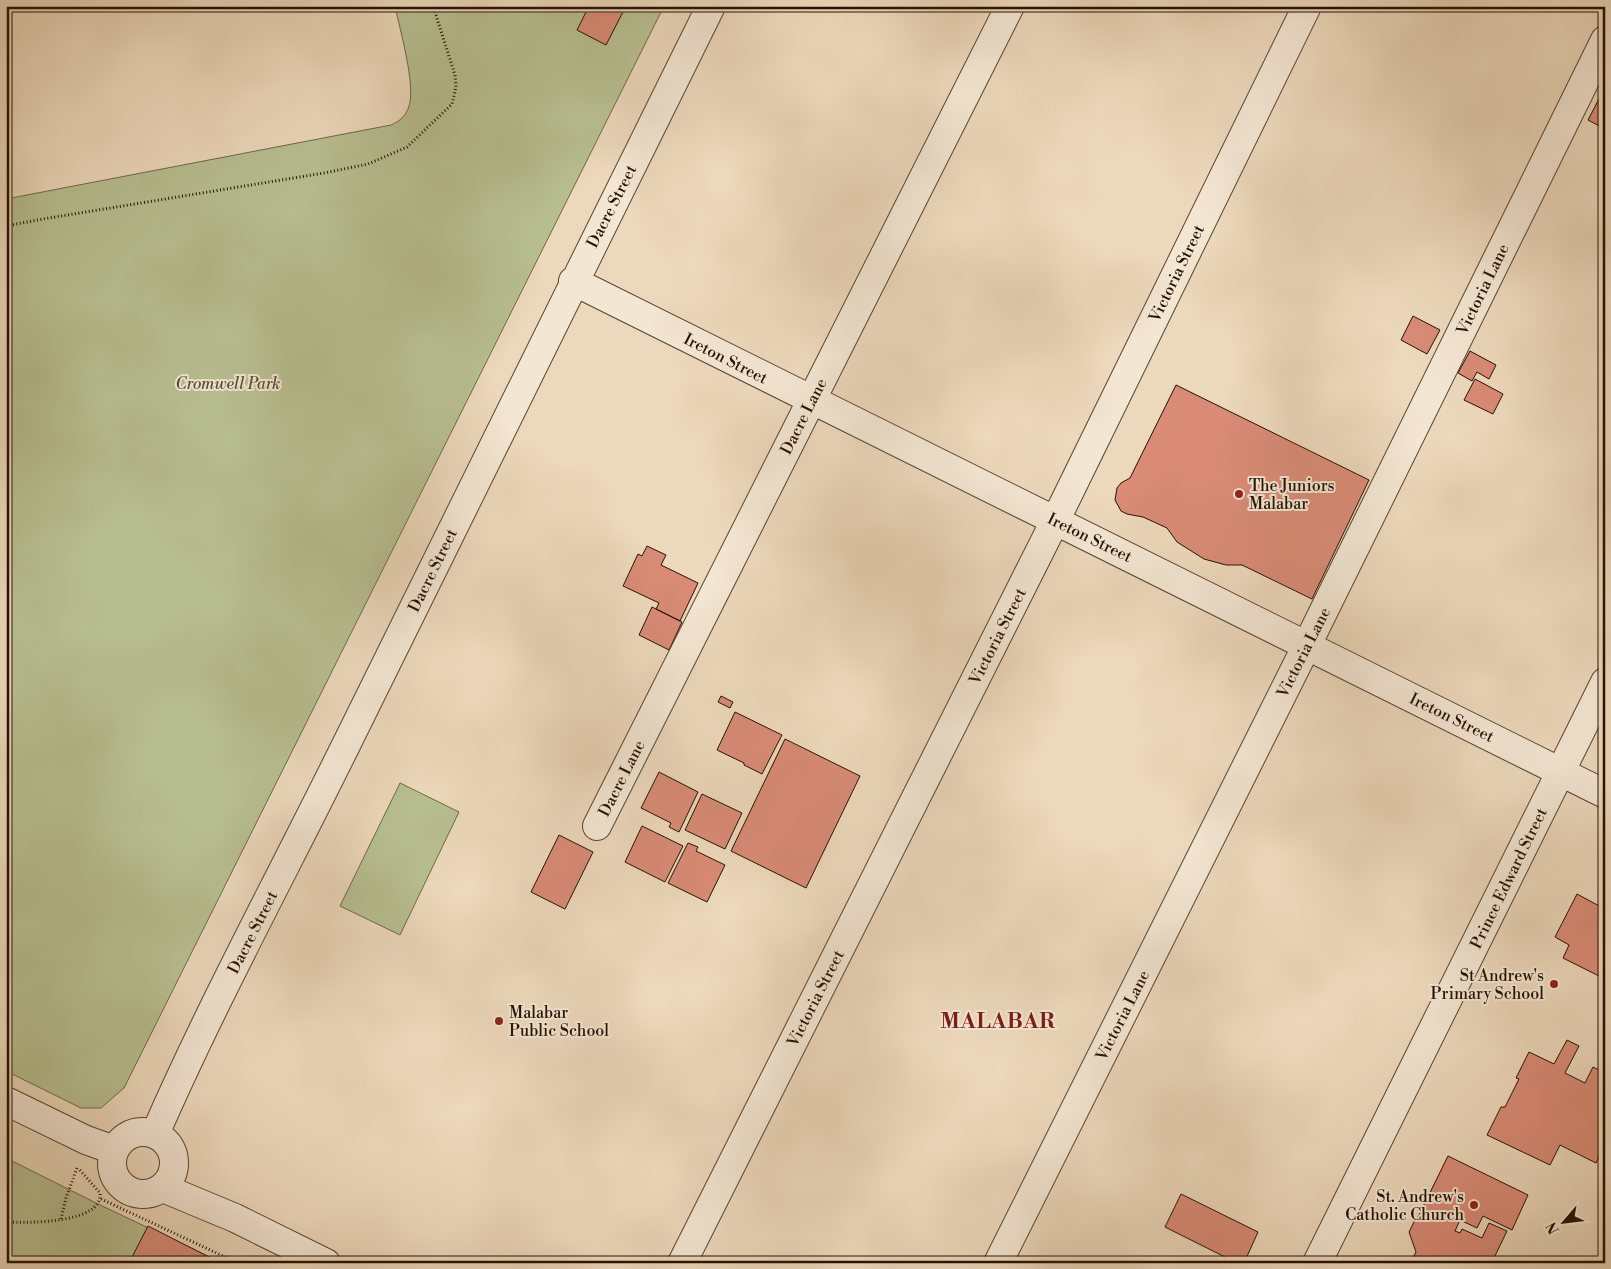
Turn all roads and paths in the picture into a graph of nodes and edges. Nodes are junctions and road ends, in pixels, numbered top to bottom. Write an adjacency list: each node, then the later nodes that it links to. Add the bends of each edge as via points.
1 (433, 6): 6 (path, via 456,87 452,104 407,147 368,164 324,173)
2 (712, 6): 7 (street, Dacre Street)
3 (1010, 6): 8 (street, Dacre Lane)
4 (1307, 6): 9 (street, Victoria Street)
5 (1605, 40): 10 (street, Victoria Lane)
6 (6, 226)
7 (573, 282): 8 (street, Ireton Street); 16 (street, Dacre Street, via 184,1067)
8 (811, 400): 9 (street, Ireton Street); 14 (street, Dacre Lane)
9 (1055, 519): 10 (street, Ireton Street); 24 (street, Victoria Street)
10 (1307, 645): 12 (street, Ireton Street); 25 (street, Victoria Lane)
11 (1605, 682): 12 (street, Prince Edward Street)
12 (1560, 772): 13 (street, Ireton Street); 26 (street, Prince Edward Street)
13 (1605, 794)
14 (597, 826)
15 (6, 1102): 17 (street)
16 (155, 1134): 17 (street, via 131,1134); 18 (street, via 163,1139 173,1154 173,1172)
17 (114, 1150): 18 (street, via 114,1177 127,1191 146,1195)
18 (163, 1188): 23 (street, via 235,1218)
19 (101, 1199): 20 (path, via 91,1212); 20 (path, via 78,1168); 22 (path)
20 (61, 1218): 21 (path)
21 (6, 1222)
22 (238, 1263)
23 (326, 1263)
24 (682, 1263)
25 (998, 1263)
26 (1317, 1263)

